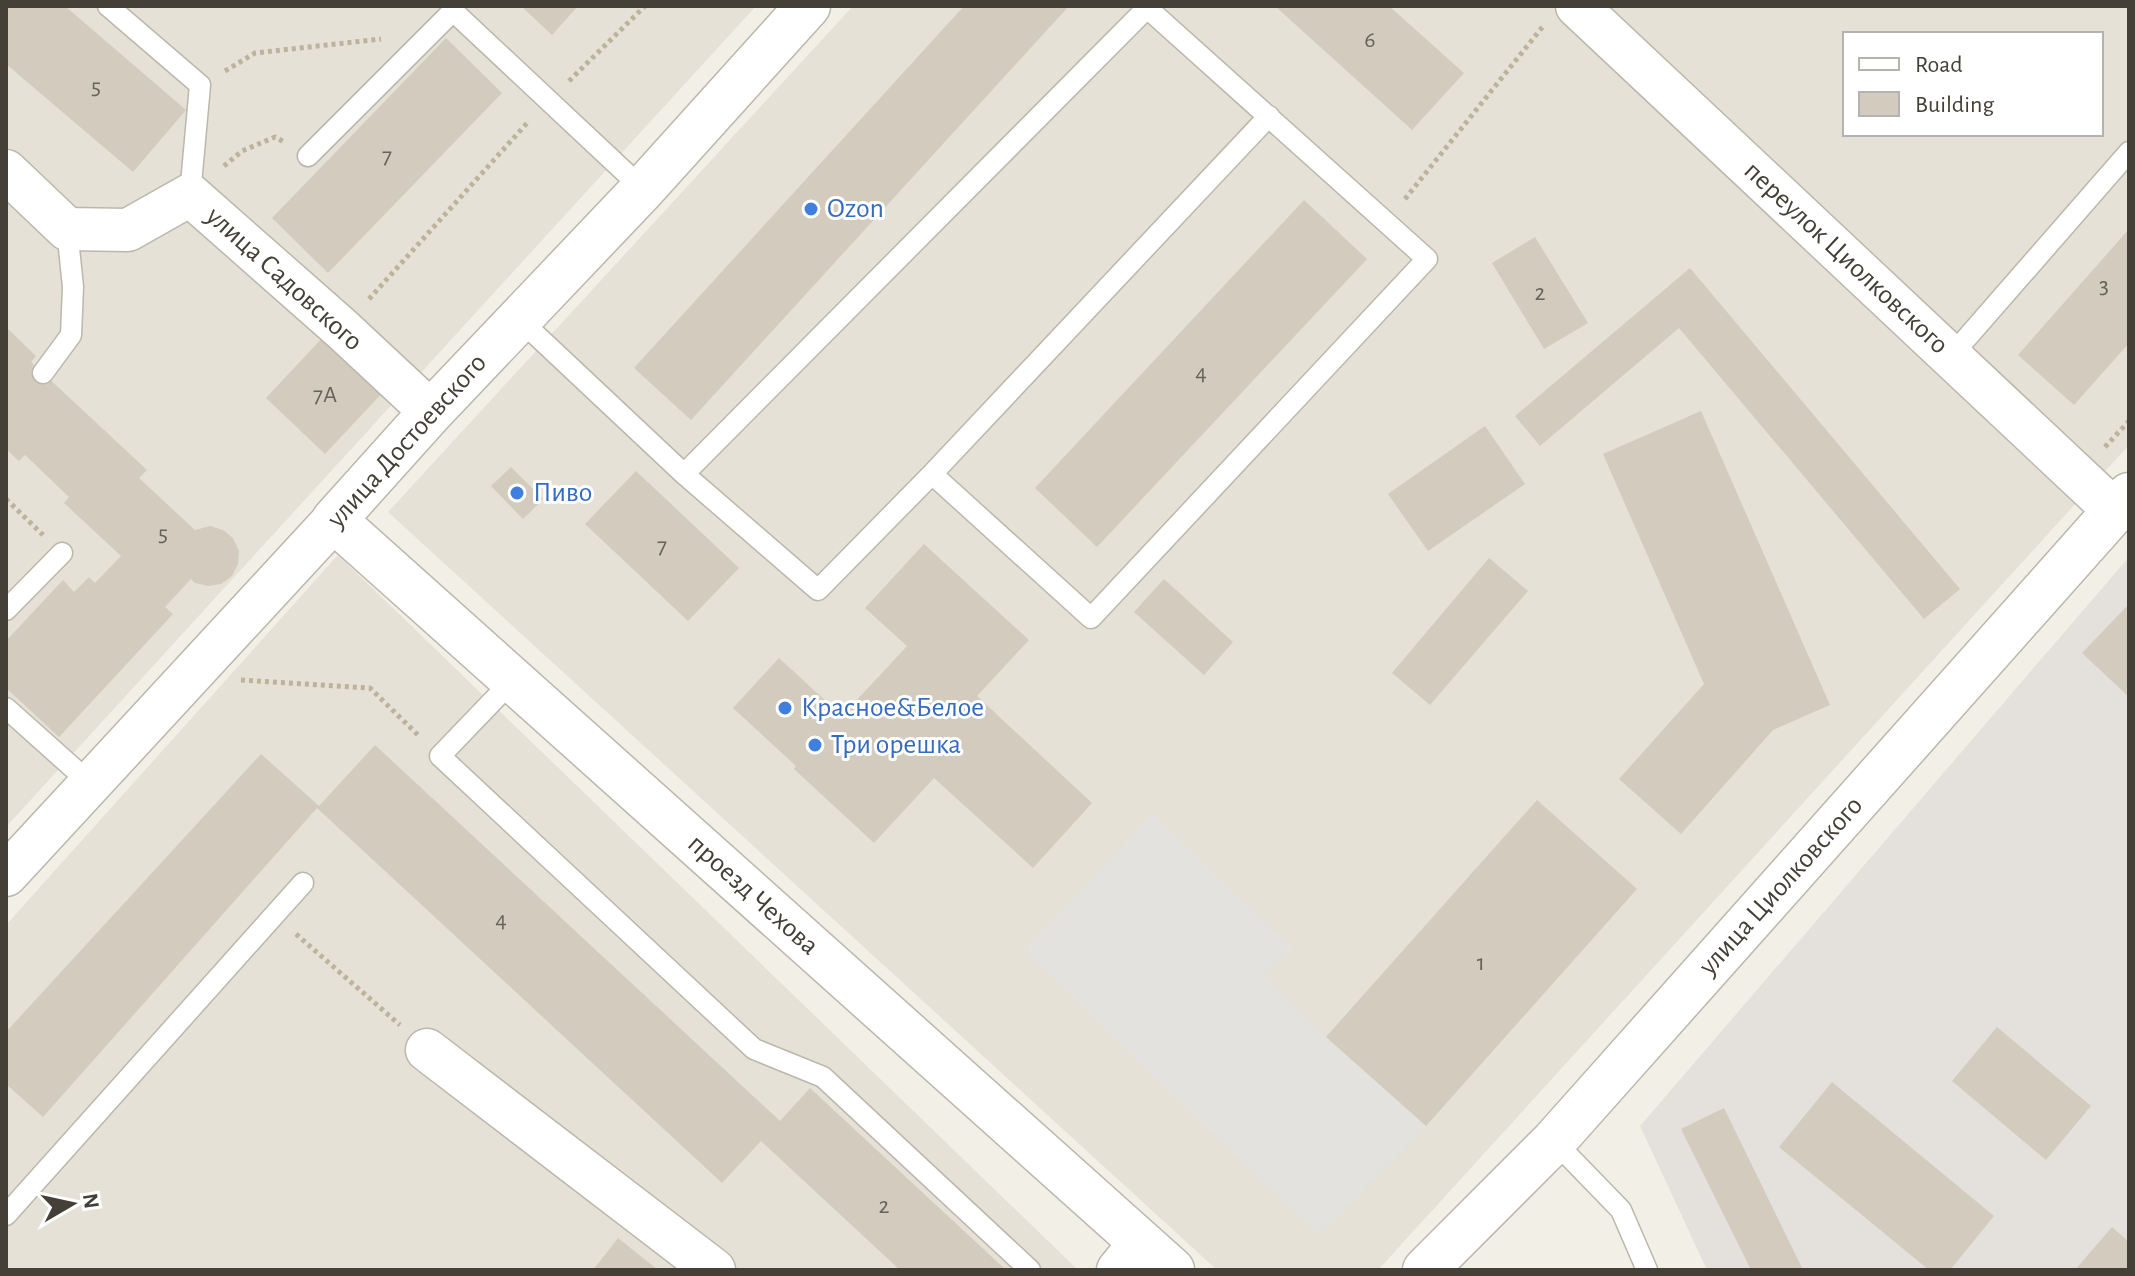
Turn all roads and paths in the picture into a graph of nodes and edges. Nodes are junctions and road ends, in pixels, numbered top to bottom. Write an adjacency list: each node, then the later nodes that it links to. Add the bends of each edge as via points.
1 (108, 6): 7 (lane)
2 (645, 6): 8 (path)
3 (808, 6): 13 (street, улица Достоевского)
4 (1146, 7): 9 (lane); 22 (lane)
5 (1564, 12): 15 (path); 19 (street, переулок Циолковского)
6 (430, 34): 7 (path, via 255,53); 8 (lane, via 453,11); 11 (lane)
7 (200, 85): 14 (lane)
8 (547, 101): 13 (lane); 18 (path)
9 (1269, 116): 15 (lane); 23 (lane)
10 (2129, 152): 19 (lane)
11 (308, 156): 14 (path, via 275,137 242,151)
12 (6, 171): 16 (street)
13 (643, 189): 17 (street, улица Достоевского)
14 (190, 195): 16 (street, улица Садовского, via 128,230); 18 (street, улица Садовского)
15 (1386, 222): 23 (lane, via 1427,259 1091,618)
16 (67, 229): 20 (lane, via 71,335)
17 (519, 319): 21 (street, улица Достоевского); 22 (lane)
18 (342, 329): 21 (street, улица Садовского)
19 (1951, 356): 25 (street, переулок Циолковского)
20 (43, 373)
21 (431, 412): 26 (street, улица Достоевского)
22 (684, 474): 23 (lane, via 818,590)
23 (932, 474)
24 (6, 499): 27 (path)
25 (2122, 503): 38 (street, улица Циолковского)
26 (334, 520): 29 (street, улица Достоевского); 30 (street, проезд Чехова)
27 (62, 553): 28 (lane)
28 (6, 610)
29 (190, 677): 32 (path, via 370,688); 33 (street, улица Достоевского)
30 (512, 681): 32 (lane); 40 (street, проезд Чехова)
31 (6, 708): 33 (lane)
32 (440, 756): 42 (lane, via 754,1049 823,1077)
33 (90, 783): 34 (street, улица Достоевского)
34 (6, 875)
35 (303, 883): 36 (lane)
36 (275, 915): 37 (path); 39 (lane)
37 (427, 1050): 41 (street)
38 (1554, 1141): 43 (street, улица Циолковского); 44 (lane, via 1621,1210)
39 (6, 1215)
40 (1144, 1261)
41 (714, 1270)
42 (1030, 1270)
43 (1425, 1270)
44 (1647, 1270)

